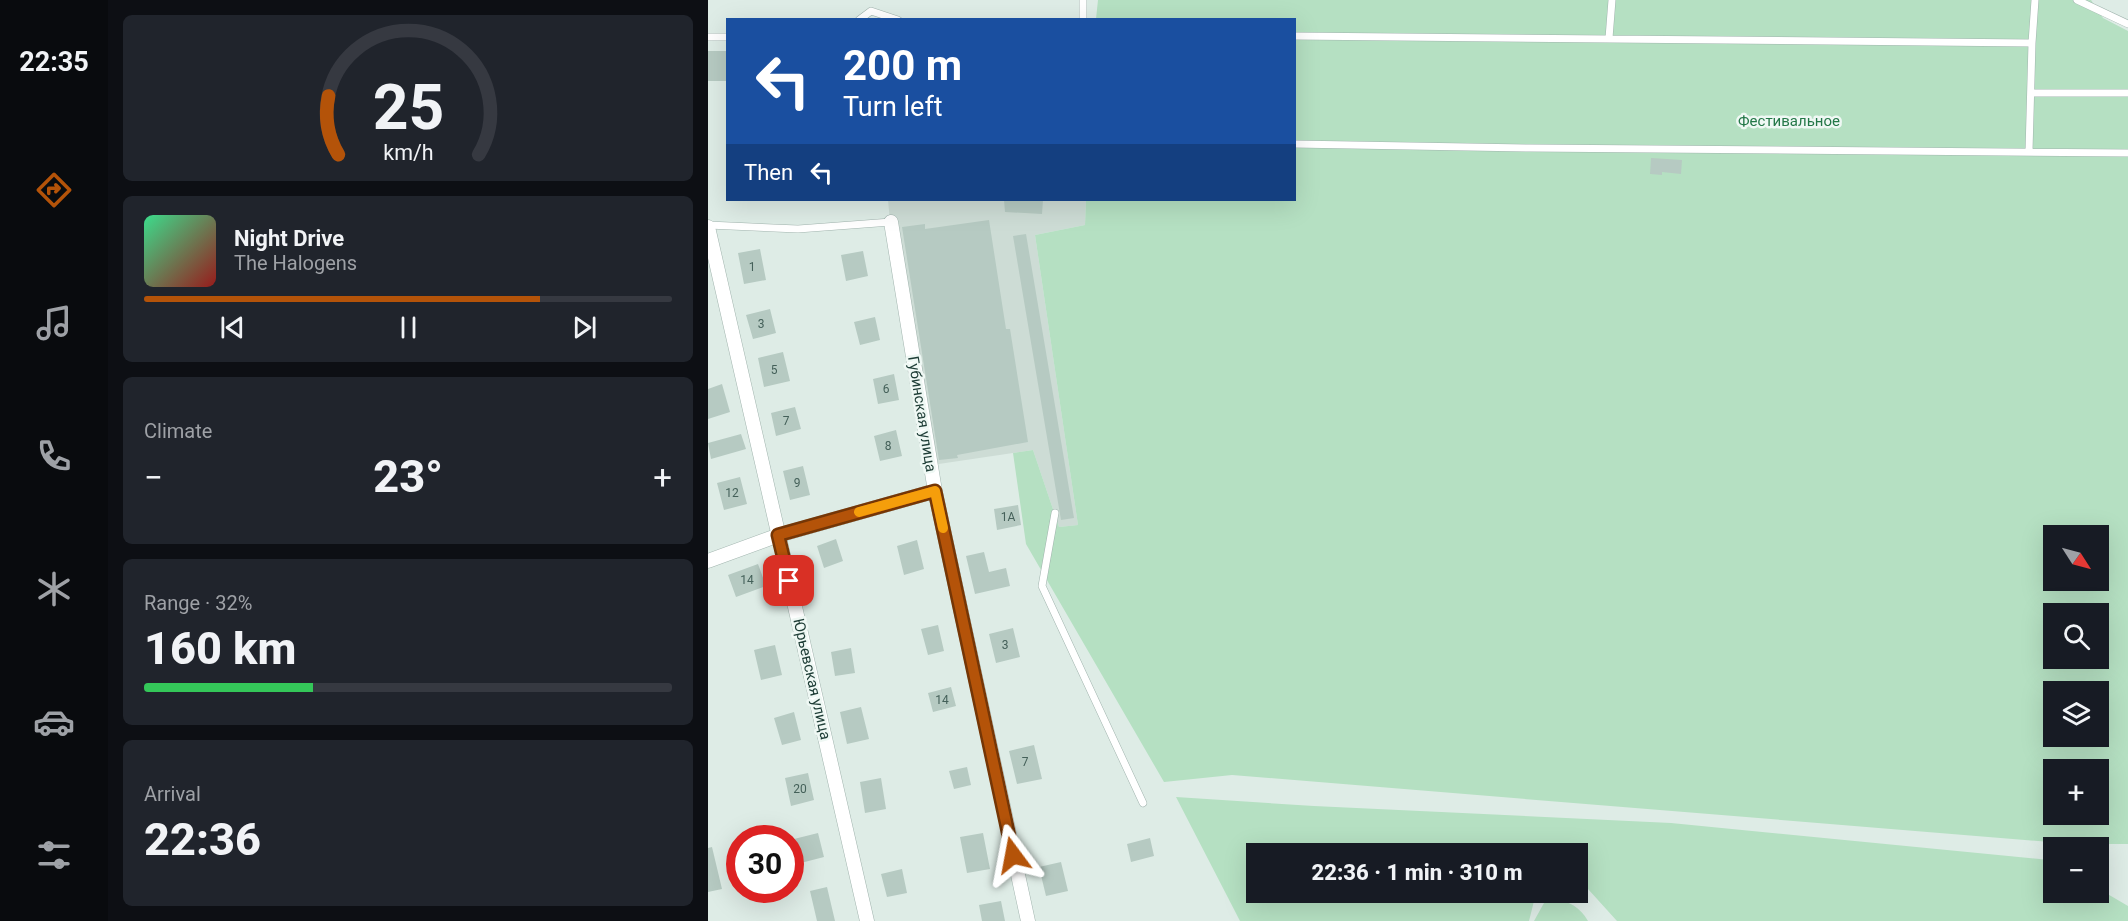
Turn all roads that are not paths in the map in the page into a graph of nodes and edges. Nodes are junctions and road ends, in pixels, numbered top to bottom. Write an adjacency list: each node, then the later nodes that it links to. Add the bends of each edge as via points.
1 (1083, 0): 7 (lane)
2 (1612, 0): 12 (lane)
3 (2035, 0): 13 (lane)
4 (2077, 0): 8 (lane)
5 (862, 18): 6 (lane, via 871,11)
6 (892, 18)
7 (1083, 18)
8 (2128, 24)
9 (1296, 36): 12 (lane)
10 (708, 37): 11 (lane)
11 (726, 37)
12 (1609, 38): 13 (lane)
13 (2032, 43): 14 (lane)
14 (2031, 93): 15 (lane); 17 (lane)
15 (2128, 93)
16 (1296, 144): 17 (lane)
17 (2029, 151): 18 (lane)
18 (2128, 153)
19 (891, 222): 20 (lane, via 798,229); 21 (street, Губинская улица)
20 (708, 226): 23 (street, Юрьевская улица)
21 (935, 491): 23 (street); 27 (street, Губинская улица)
22 (1054, 513): 25 (lane, via 1042,586)
23 (778, 535): 24 (street); 26 (street, Юрьевская улица)
24 (708, 561)
25 (1143, 803)
26 (867, 921)
27 (1028, 921)

